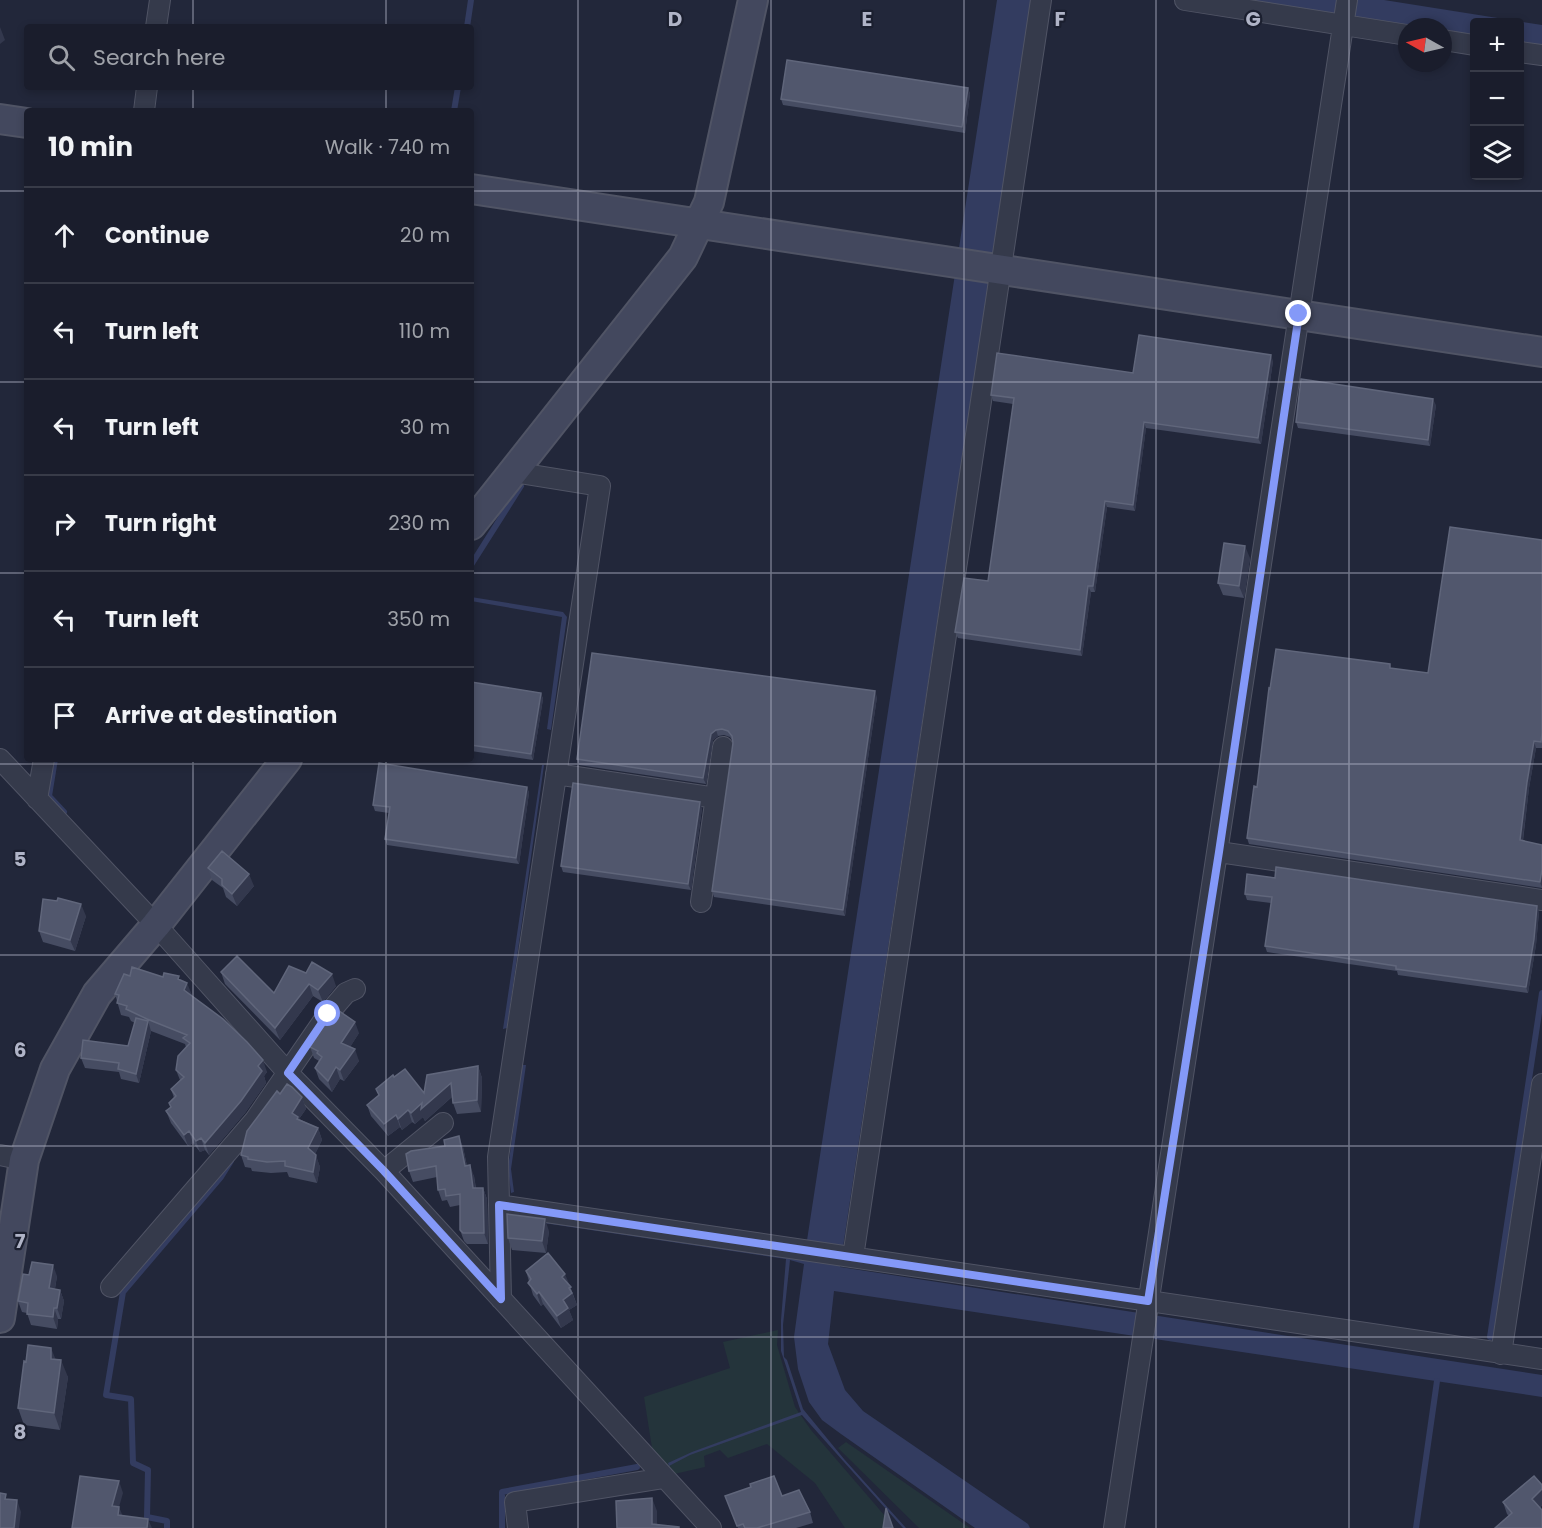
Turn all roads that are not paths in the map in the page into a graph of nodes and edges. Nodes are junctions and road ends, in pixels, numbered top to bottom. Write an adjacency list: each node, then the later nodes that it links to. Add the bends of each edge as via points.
1 (160, 0): 6 (street)
2 (753, 0): 18 (street, via 709,202)
3 (1041, 0): 19 (street)
4 (1185, 0): 7 (street)
5 (1347, 0): 7 (street)
6 (156, 24)
7 (1344, 25): 8 (street); 20 (street)
8 (1398, 34)
9 (1452, 41): 10 (street)
10 (1470, 44)
11 (1524, 53): 12 (street)
12 (1542, 55)
13 (147, 90): 14 (street)
14 (144, 108)
15 (0, 119): 16 (street)
16 (24, 123)
17 (474, 189): 18 (street)
18 (699, 224): 19 (street); 22 (street, via 683,257)
19 (997, 268): 20 (street); 42 (street)
20 (1299, 314): 21 (street); 31 (street)
21 (1542, 352)
22 (513, 472): 23 (street); 28 (street, via 600,486)
23 (475, 515)
24 (723, 747): 29 (street)
25 (0, 759): 30 (street)
26 (43, 762): 30 (street)
27 (285, 762): 34 (street)
28 (556, 774): 29 (street); 41 (street, via 498,1157)
29 (716, 798): 33 (street)
30 (37, 799): 34 (street)
31 (1219, 852): 32 (street); 45 (street)
32 (1542, 900)
33 (701, 902)
34 (156, 924): 36 (street); 39 (street, via 97,994)
35 (355, 989): 36 (street, via 346,993 328,1014)
36 (288, 1073): 40 (street); 43 (street, via 255,1120)
37 (1542, 1084): 47 (street)
38 (443, 1122): 40 (street)
39 (12, 1157): 46 (street)
40 (384, 1171): 44 (street)
41 (499, 1205): 42 (street); 44 (street)
42 (853, 1257): 45 (street)
43 (111, 1287)
44 (501, 1299): 49 (street)
45 (1148, 1301): 47 (street); 52 (street)
46 (0, 1318)
47 (1501, 1353): 48 (street)
48 (1542, 1359)
49 (663, 1478): 50 (street, via 515,1502); 51 (street)
50 (519, 1528)
51 (711, 1528)
52 (1114, 1528)

